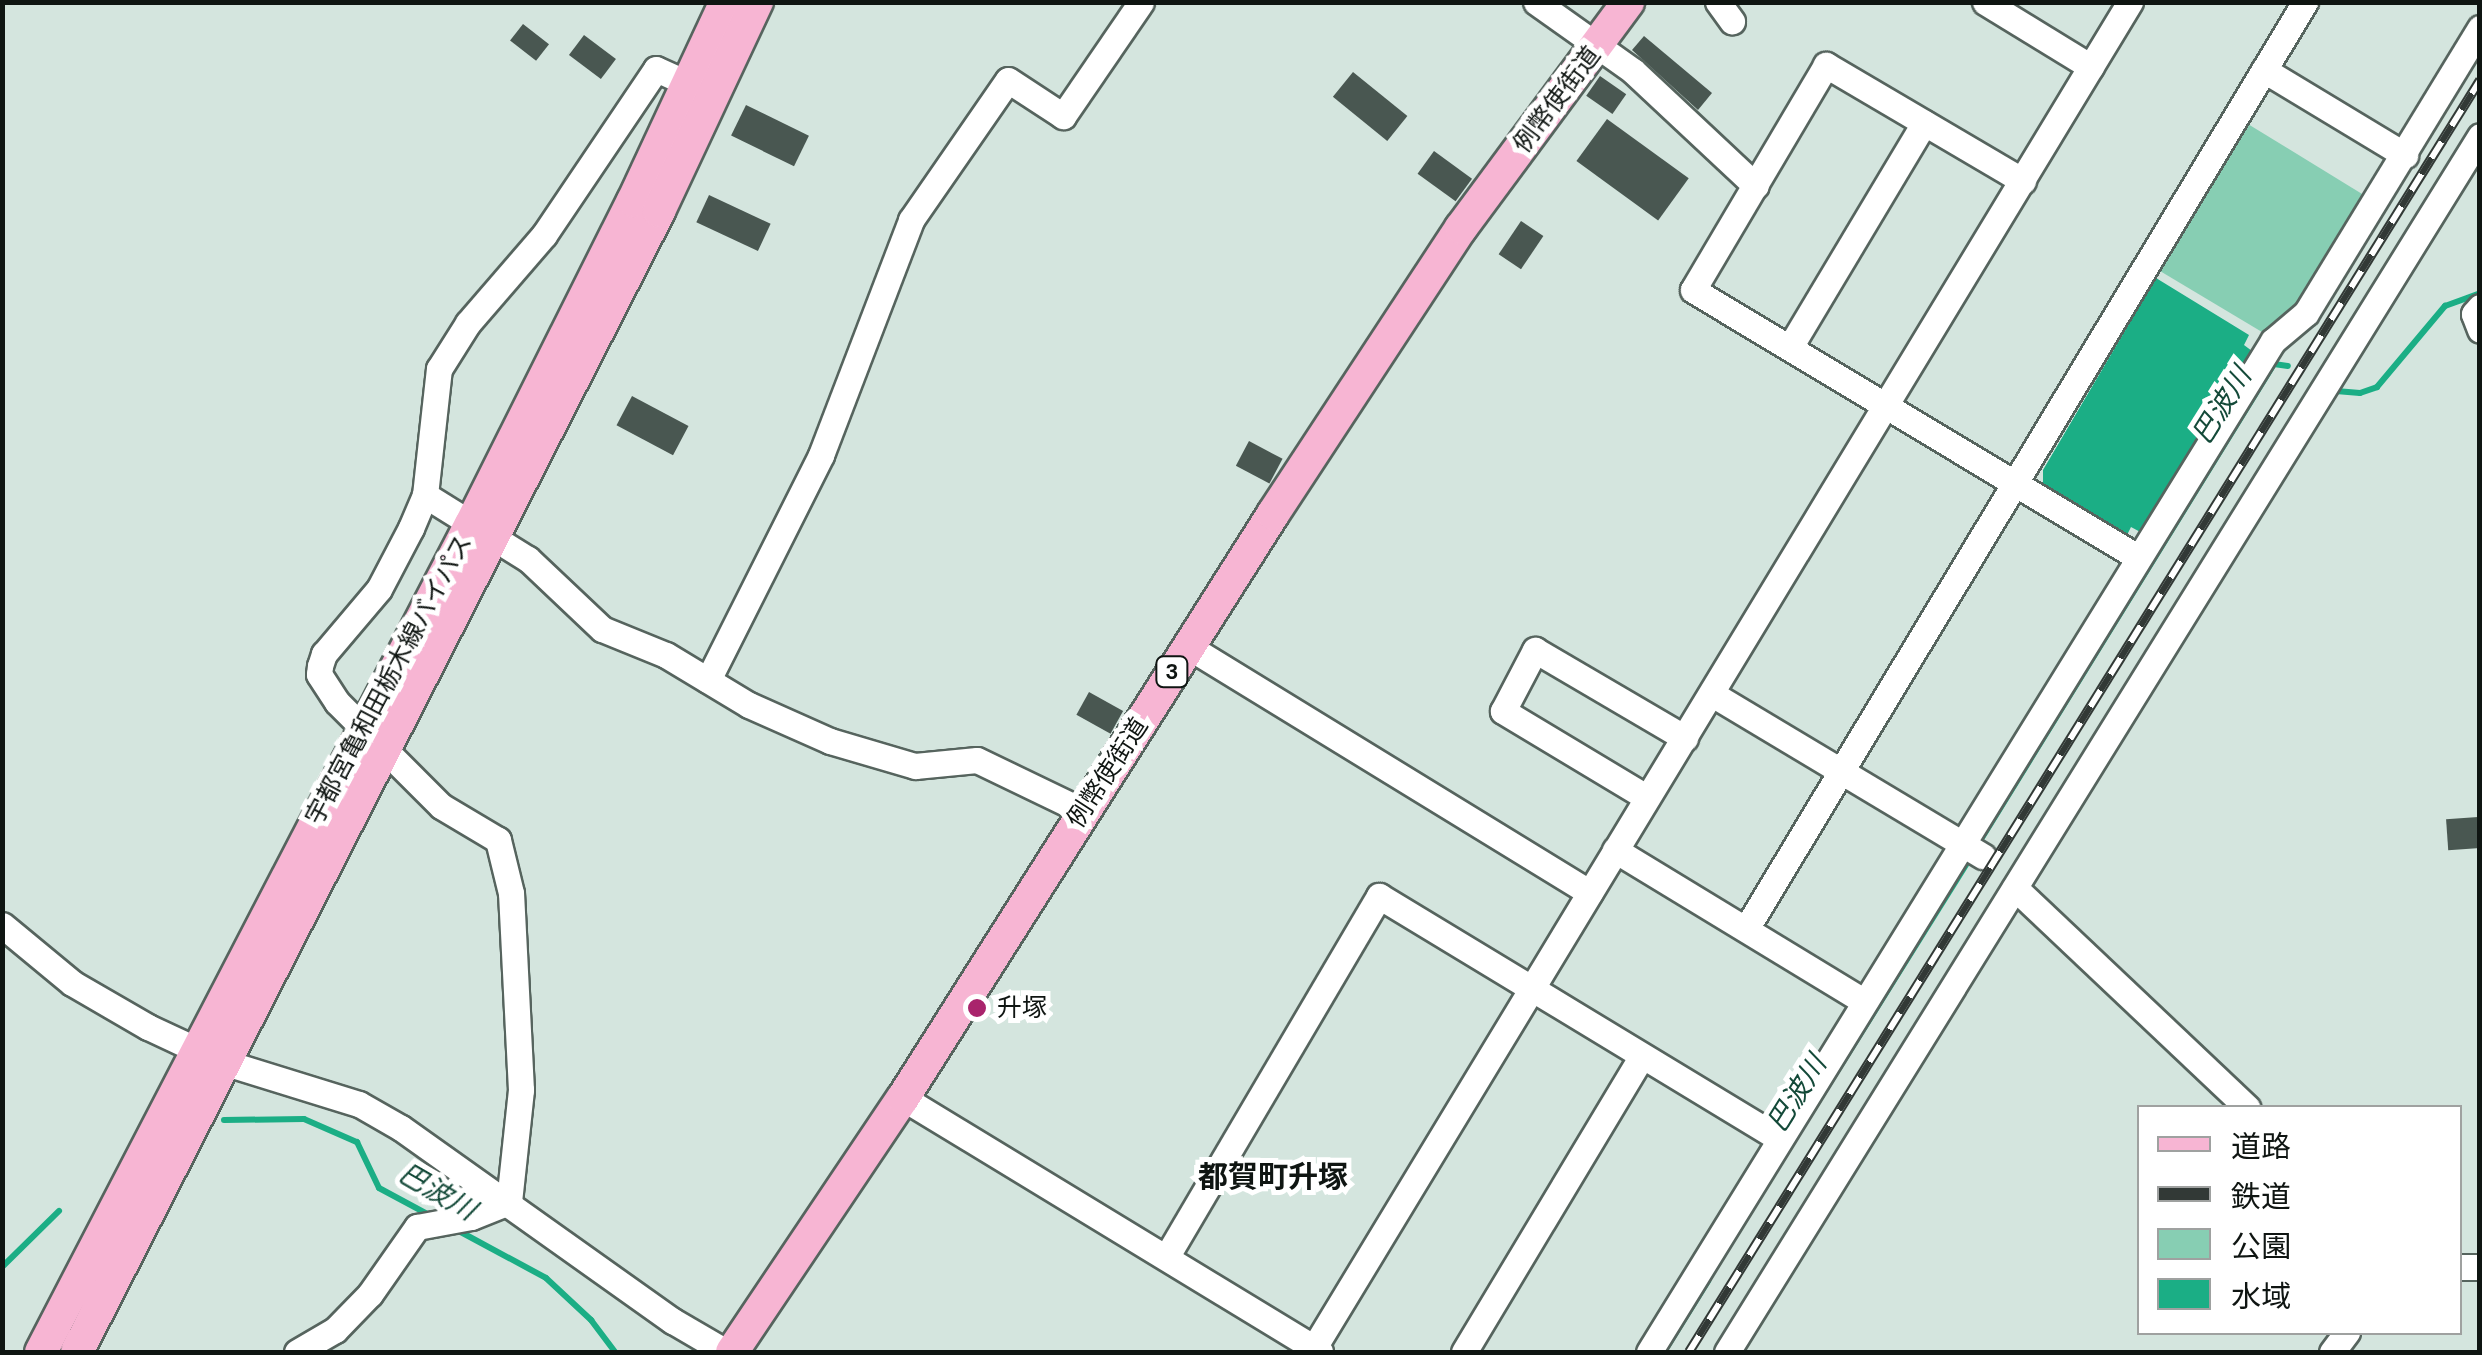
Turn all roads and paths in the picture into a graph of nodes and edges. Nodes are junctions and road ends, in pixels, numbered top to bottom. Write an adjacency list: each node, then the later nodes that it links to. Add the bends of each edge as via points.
1 (726, 2): 13 (main road, 宇都宮亀和田栃木線バイパス)
2 (757, 2): 13 (main road, 宇都宮亀和田栃木線バイパス)
3 (1141, 2): 29 (street, via 1064,116 1008,80 911,220 821,456)
4 (1536, 2): 10 (street)
5 (1628, 2): 10 (main road, 例幣使街道 / 3)
6 (1986, 2): 11 (street)
7 (2130, 2): 11 (street)
8 (2292, 7): 12 (street)
9 (2480, 28): 16 (street)
10 (1597, 48): 19 (street, via 1633,72); 28 (main road, 例幣使街道 / 3, via 1461,228)
11 (2091, 67): 18 (street)
12 (2264, 70): 16 (street); 24 (street)
13 (702, 90): 25 (street, via 656,70 544,235 468,323 439,369); 26 (main road, 宇都宮亀和田栃木線バイパス)
14 (1924, 123): 18 (street); 19 (street, via 1826,65); 22 (street)
15 (2480, 136): 17 (street)
16 (2405, 155): 27 (street, via 2306,313 2272,341)
17 (2472, 167): 38 (street)
18 (2022, 181): 23 (street)
19 (1756, 186): 22 (street, via 1693,290)
20 (2480, 307): 21 (street, via 2474,314)
21 (2480, 330)
22 (1790, 347): 23 (street)
23 (1887, 406): 24 (street); 30 (street)
24 (2016, 484): 27 (street); 33 (street)
25 (425, 494): 26 (street); 31 (street, via 378,589 324,654 318,674)
26 (482, 531): 29 (street, via 553,579 602,629); 31 (main road, 宇都宮亀和田栃木線バイパス)
27 (2139, 558): 37 (street)
28 (1188, 647): 35 (main road, 例幣使街道 / 3); 39 (street)
29 (708, 680): 35 (street, via 830,740 915,766 977,760)
30 (1712, 694): 32 (street); 33 (street)
31 (375, 738): 44 (main road, 宇都宮亀和田栃木線バイパス); 49 (street, via 441,806 498,840 510,893 521,1090)
32 (1685, 738): 34 (street); 34 (street, via 1535,650 1502,711)
33 (1843, 769): 37 (street); 41 (street)
34 (1646, 797): 36 (street)
35 (1083, 811): 46 (main road, 例幣使街道 / 3)
36 (1615, 850): 39 (street); 41 (street)
37 (1973, 850): 43 (street)
38 (2015, 888): 47 (street); 58 (street)
39 (1590, 893): 42 (street)
40 (2, 926): 44 (street, via 72,983)
41 (1746, 929): 43 (street)
42 (1530, 990): 45 (street); 50 (street, via 1379,896); 51 (street)
43 (1864, 1001): 48 (street)
44 (210, 1056): 49 (street, via 358,1104); 52 (main road, 宇都宮亀和田栃木線バイパス); 53 (main road, 宇都宮亀和田栃木線バイパス)
45 (1642, 1056): 48 (street); 56 (street)
46 (903, 1098): 50 (street); 55 (main road, 例幣使街道 / 3)
47 (2245, 1105)
48 (1779, 1138): 57 (street)
49 (509, 1202): 54 (street, via 471,1218 417,1227 370,1294 335,1330); 55 (street, via 673,1320)
50 (1167, 1256): 51 (street)
51 (1317, 1349)
52 (41, 1352)
53 (76, 1352)
54 (297, 1352)
55 (729, 1352)
56 (1464, 1352)
57 (1649, 1352)
58 (1727, 1352)

